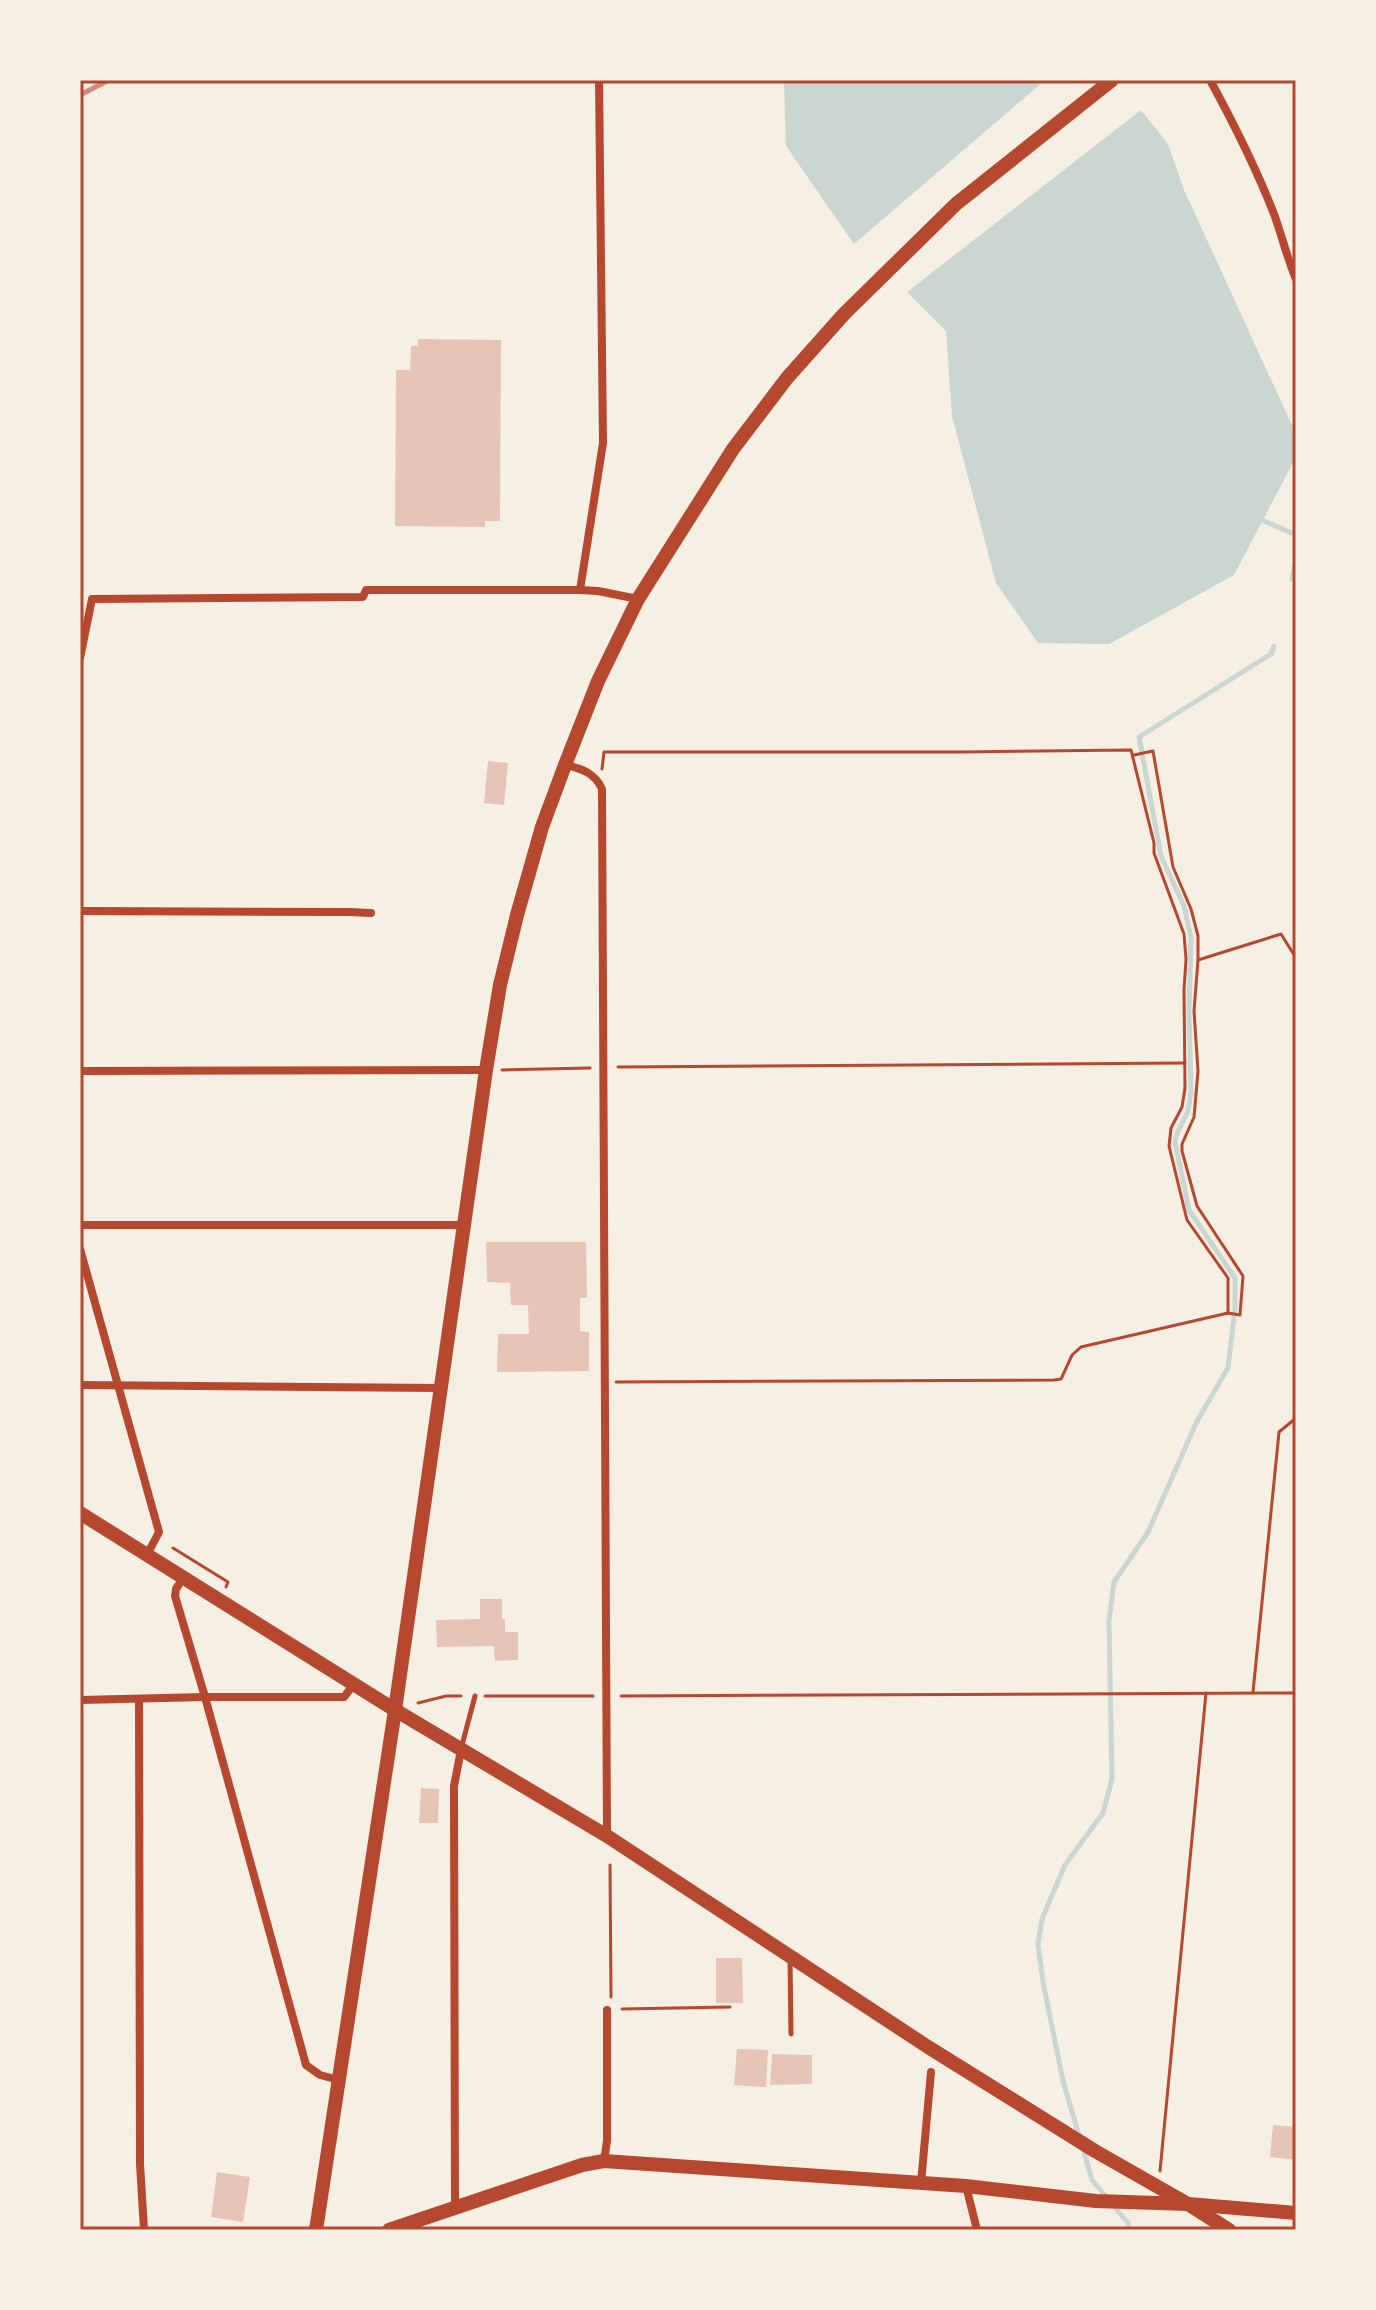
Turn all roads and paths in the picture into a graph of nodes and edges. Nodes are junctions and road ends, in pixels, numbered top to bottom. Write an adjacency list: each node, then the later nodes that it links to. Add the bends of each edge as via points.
1 (599, 80): 5 (street, via 603,443)
2 (1112, 80): 6 (main road, via 956,204 844,314 733,449)
3 (1210, 80): 4 (street, via 1253,164)
4 (1296, 279)
5 (580, 590): 6 (street); 7 (street, via 92,599)
6 (638, 599): 9 (main road)
7 (80, 658)
8 (1134, 755): 10 (path, via 1131,750 604,752 603,768); 14 (path, via 1153,751 1173,867 1198,936); 15 (path, via 1154,853 1184,934)
9 (565, 765): 10 (street); 17 (main road, via 517,915)
10 (595, 778): 16 (street, via 602,789)
11 (80, 911): 12 (street)
12 (371, 913)
13 (1296, 958): 14 (path, via 1281,934)
14 (1198, 960): 22 (path, via 1198,1071 1194,1117 1182,1151 1197,1206 1243,1276 1240,1315)
15 (1185, 1063): 16 (path); 22 (path, via 1182,1107 1169,1146 1187,1220 1228,1278)
16 (602, 1067): 17 (path); 23 (street)
17 (486, 1070): 18 (street); 20 (main road)
18 (80, 1071)
19 (80, 1225): 20 (street)
20 (463, 1225): 26 (main road)
21 (80, 1249): 25 (street)
22 (1229, 1313): 23 (path, via 1081,1347 1061,1379 1054,1380)
23 (606, 1382): 38 (street)
24 (80, 1385): 25 (street)
25 (118, 1385): 26 (street); 30 (street, via 159,1532)
26 (441, 1388): 42 (main road)
27 (1296, 1418): 34 (path, via 1279,1432)
28 (80, 1513): 30 (main road)
29 (173, 1548): 32 (path)
30 (147, 1555): 31 (main road)
31 (183, 1578): 33 (main road); 39 (street, via 175,1596)
32 (228, 1582)
33 (354, 1684): 39 (street, via 344,1697); 42 (main road)
34 (1253, 1692): 35 (path); 36 (path)
35 (1206, 1693): 38 (path); 55 (path)
36 (1296, 1693)
37 (475, 1696): 38 (path); 42 (path, via 446,1696); 43 (lane)
38 (607, 1696): 44 (street)
39 (205, 1697): 40 (street); 51 (street, via 306,2065)
40 (139, 1699): 41 (street); 59 (street)
41 (80, 1700)
42 (395, 1710): 43 (main road); 51 (main road)
43 (461, 1750): 44 (main road); 57 (street, via 454,1786)
44 (607, 1836): 46 (main road)
45 (610, 1865): 47 (path, via 611,2010)
46 (790, 1957): 49 (lane); 55 (main road)
47 (730, 2007)
48 (607, 2010): 52 (street)
49 (791, 2034)
50 (931, 2072): 53 (street)
51 (339, 2080): 60 (main road)
52 (604, 2161): 53 (main road); 57 (main road)
53 (921, 2183): 54 (main road)
54 (966, 2186): 56 (main road, via 1096,2201); 62 (street)
55 (1158, 2187): 56 (main road)
56 (1188, 2204): 58 (main road); 63 (main road)
57 (455, 2208): 61 (main road)
58 (1296, 2213)
59 (144, 2230)
60 (316, 2230)
61 (389, 2230)
62 (977, 2230)
63 (1229, 2230)

